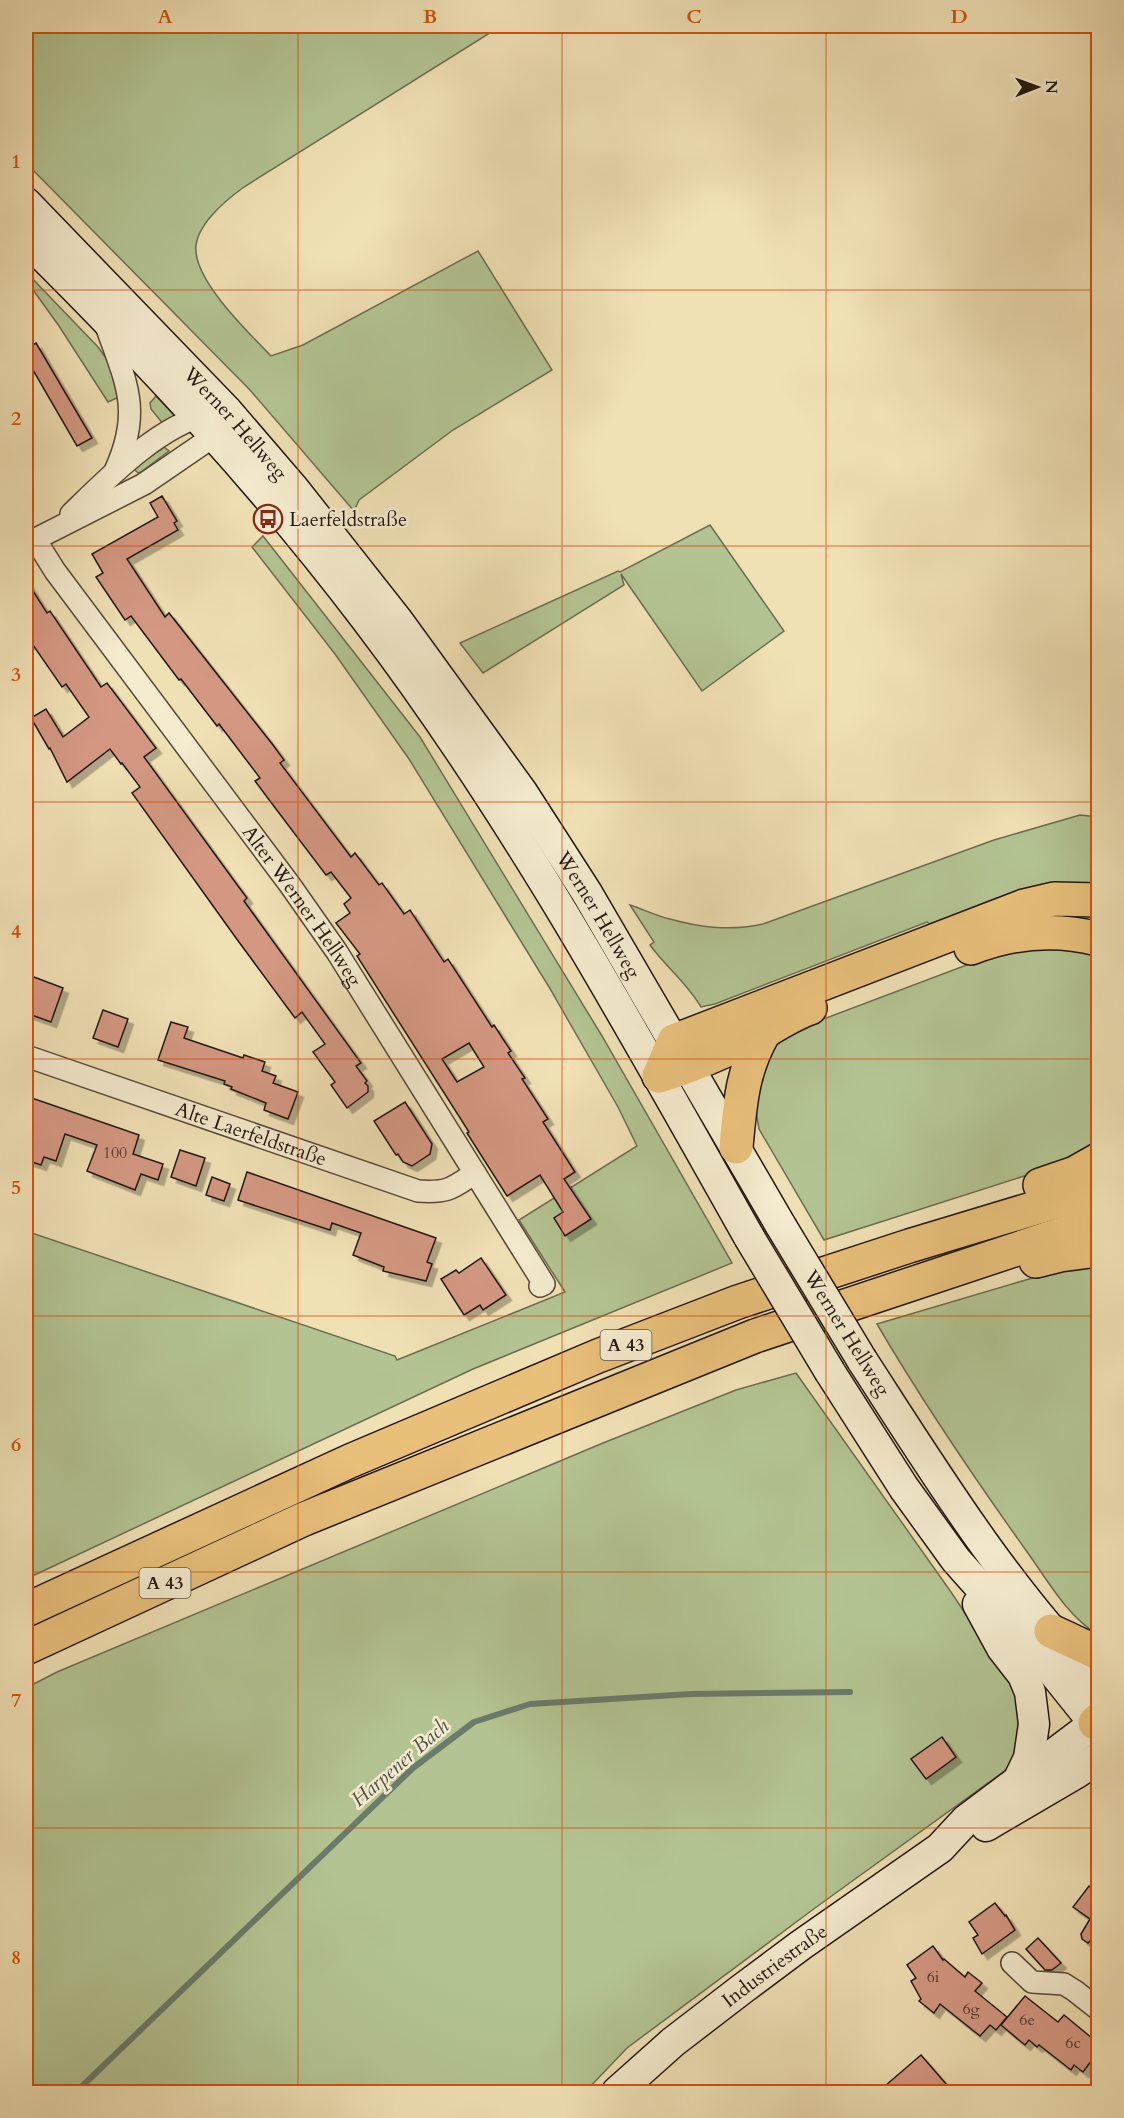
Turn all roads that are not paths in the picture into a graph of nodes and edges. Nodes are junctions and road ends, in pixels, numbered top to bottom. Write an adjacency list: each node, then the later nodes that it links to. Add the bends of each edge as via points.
1 (26, 203): 4 (main road, Werner Hellweg)
2 (26, 239): 3 (main road, Werner Hellweg)
3 (102, 315): 4 (main road, Werner Hellweg, via 165,381); 5 (street, via 131,406 125,449)
4 (213, 421): 5 (street, via 163,435); 6 (street, via 144,484); 12 (main road, Werner Hellweg, via 422,695)
5 (115, 471): 6 (street)
6 (56, 528): 7 (street)
7 (30, 542): 15 (street, Alter Werner Hellweg, via 290,885 337,952)
8 (1098, 900): 12 (highway, via 1054,899 1024,906)
9 (1098, 939): 10 (highway, via 1061,932 986,942 794,1014)
10 (765, 1031): 12 (highway); 13 (highway, via 743,1081)
11 (26, 1056): 15 (street, Alte Laerfeldstraße, via 418,1191 440,1193)
12 (674, 1061): 13 (main road, Werner Hellweg); 22 (main road, Werner Hellweg, bridge, via 749,1237 904,1488)
13 (736, 1147): 24 (main road, Werner Hellweg, bridge, via 862,1360 933,1469)
14 (1098, 1160): 18 (highway, via 1075,1173 964,1209)
15 (475, 1173): 20 (street, Alter Werner Hellweg, via 544,1284)
16 (1098, 1189): 18 (highway, A 43)
17 (1098, 1221): 21 (highway, A 43)
18 (909, 1246): 23 (highway, A 43, via 738,1302 565,1369 350,1461)
19 (1098, 1250): 21 (highway, via 1005,1269 809,1335)
20 (540, 1286)
21 (754, 1336): 25 (highway, A 43, via 304,1519)
22 (956, 1560): 28 (main road, Werner Hellweg); 30 (main road, Werner Hellweg, via 1002,1648 1023,1675 1032,1701 1034,1724 1029,1758)
23 (26, 1610)
24 (1051, 1631): 26 (highway); 27 (main road, Werner Hellweg)
25 (26, 1648)
26 (1098, 1653)
27 (1098, 1682)
28 (1097, 1724): 30 (main road, Industriestraße)
29 (1098, 1758): 31 (main road, Industriestraße, via 972,1835)
30 (1018, 1781): 31 (main road, Industriestraße, via 966,1820)
31 (940, 1848): 34 (main road, Industriestraße, via 742,1989)
32 (1012, 1963): 33 (street, via 1032,1982 1064,1984)
33 (1098, 2009)
34 (617, 2092)

